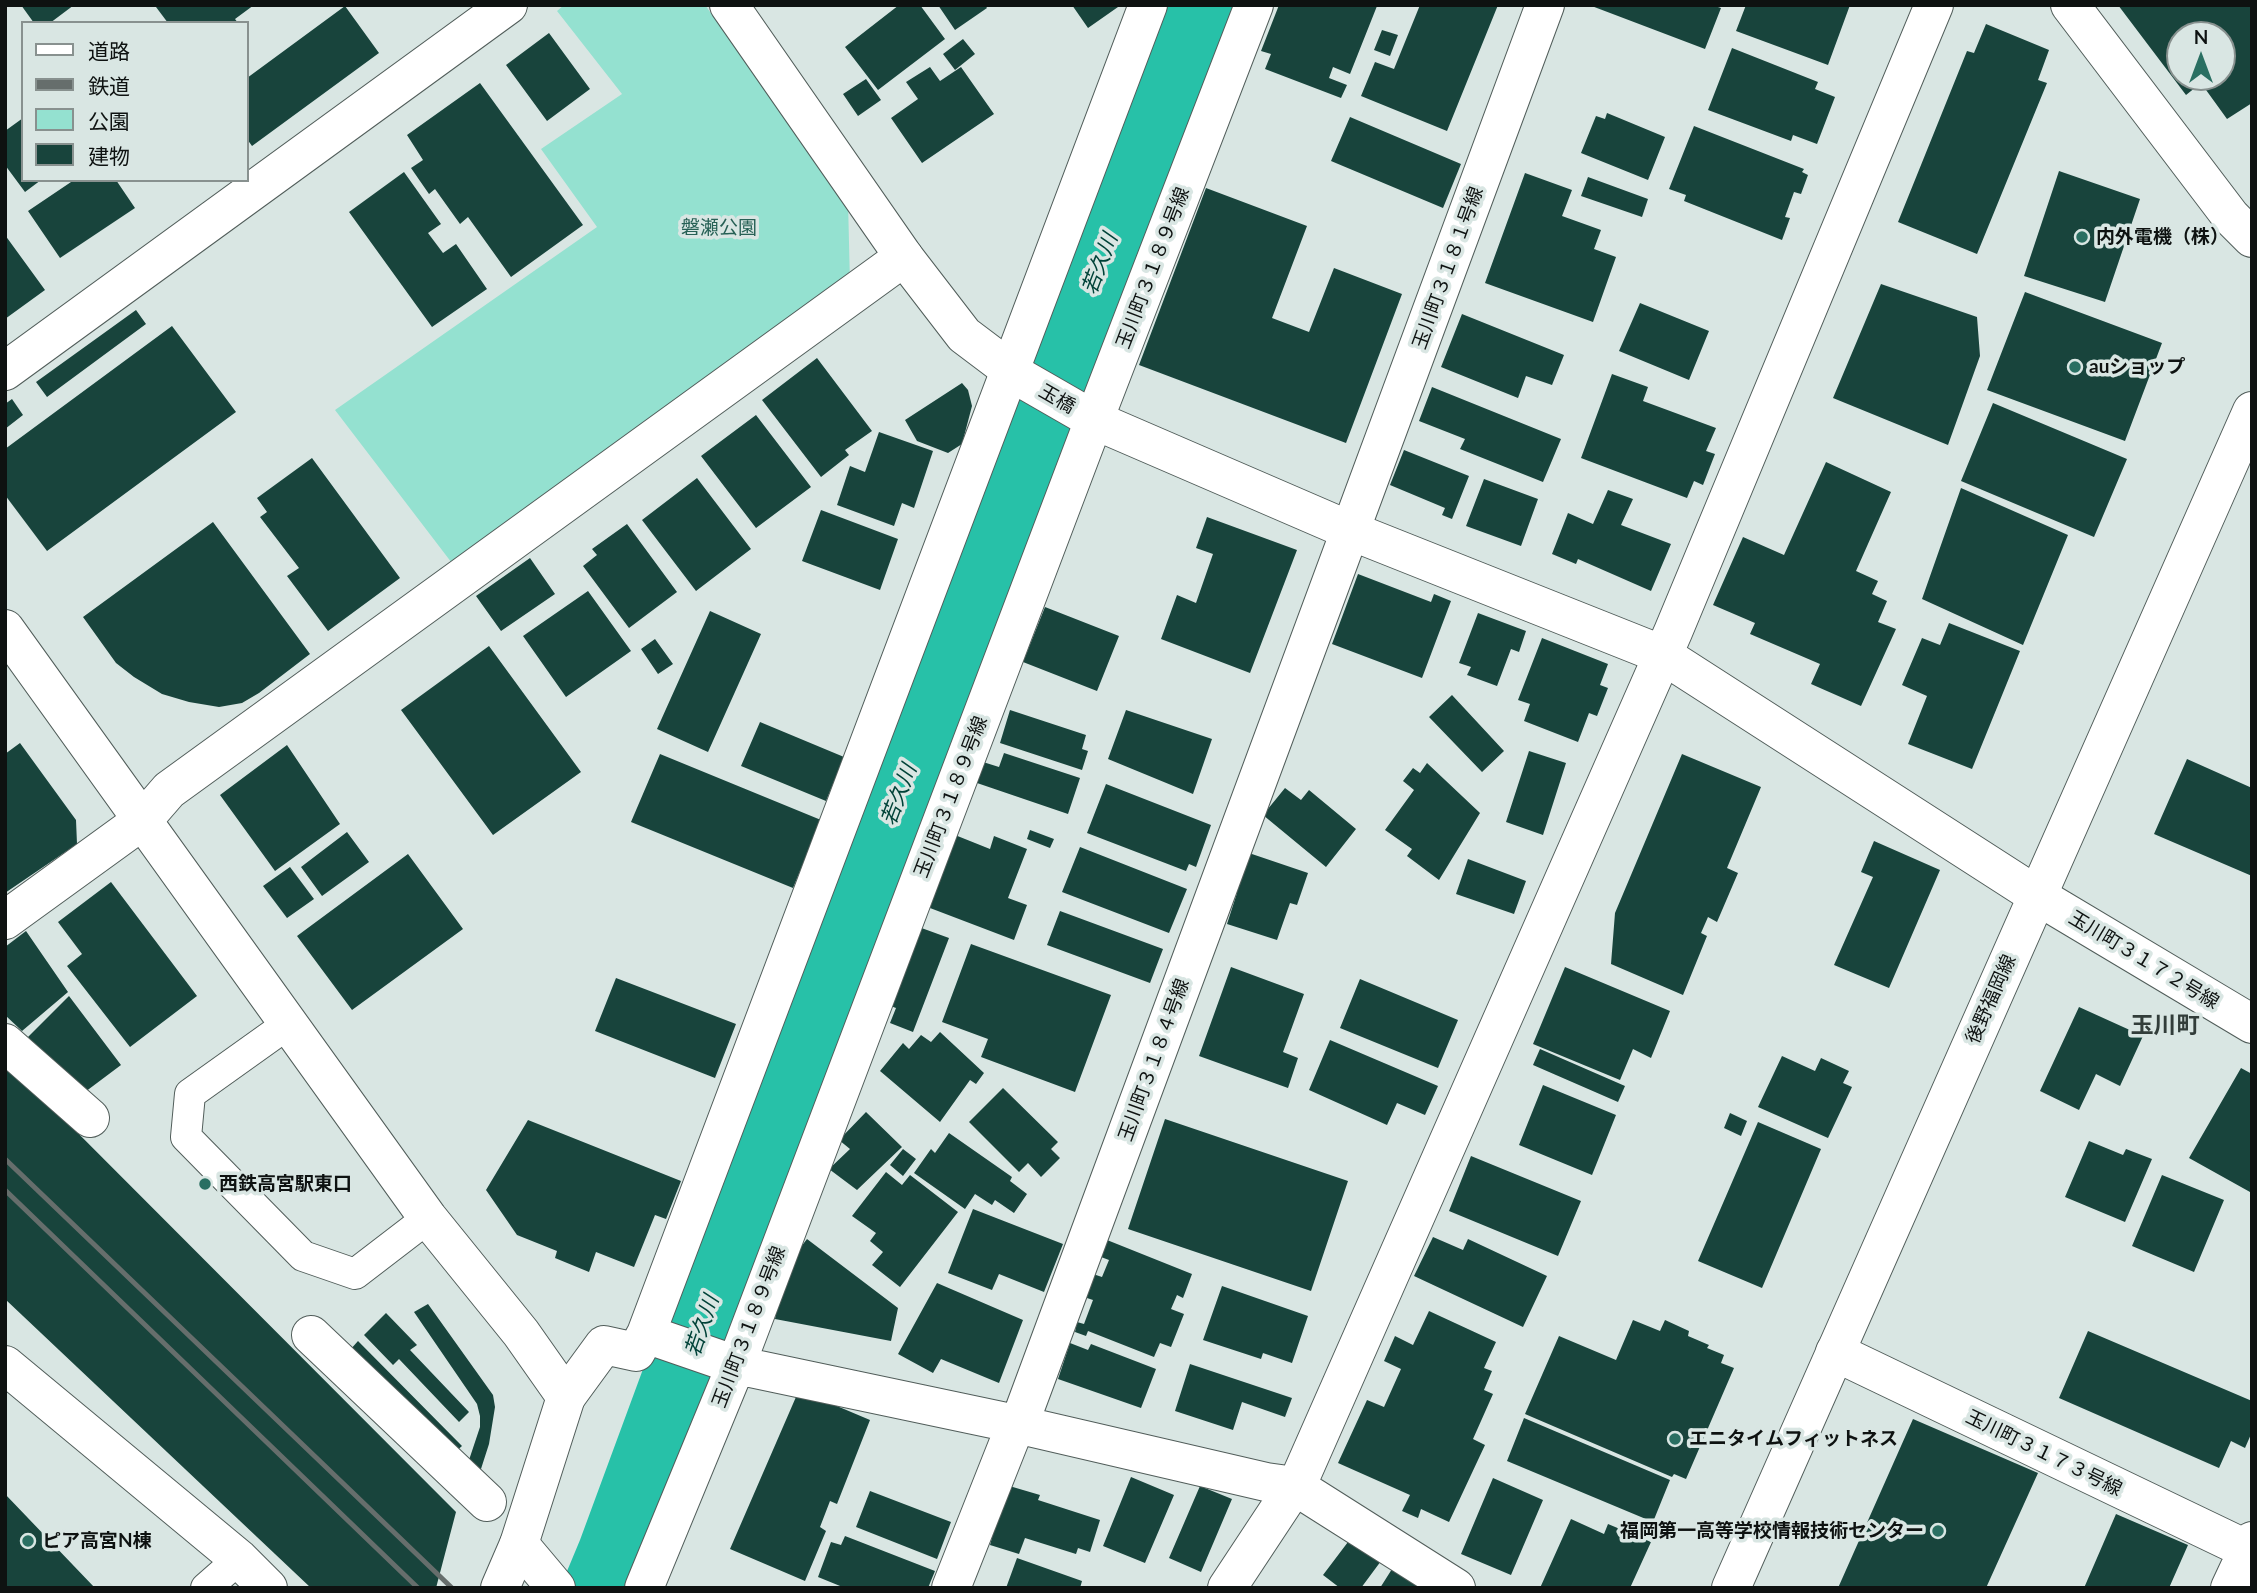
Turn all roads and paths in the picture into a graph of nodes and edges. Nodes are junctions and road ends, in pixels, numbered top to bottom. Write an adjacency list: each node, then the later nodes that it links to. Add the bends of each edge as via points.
1 (509, 5): 10 (street)
2 (729, 5): 9 (street, 玉橋)
3 (1148, 5): 11 (street)
4 (1254, 5): 13 (street, 玉川町３１８９号線)
5 (1545, 5): 14 (street, 玉川町３１８１号線)
6 (1934, 5): 16 (street)
7 (2070, 5): 8 (street)
8 (2252, 238)
9 (904, 257): 11 (street, 玉橋, via 964,335); 17 (street, via 169,790)
10 (5, 371)
11 (1015, 374): 13 (street, 玉橋); 25 (street)
12 (2252, 411): 18 (street, 後野福岡線)
13 (1094, 420): 14 (street, 玉橋); 29 (street, 玉川町３１８９号線)
14 (1351, 531): 16 (street, 玉橋); 31 (street, 玉川町３１８４号線)
15 (5, 629): 17 (street)
16 (1663, 655): 18 (street, 玉川町３１７２号線); 32 (street)
17 (143, 820): 19 (street); 20 (street)
18 (2036, 895): 21 (street, 玉川町３１７２号線); 27 (street, 後野福岡線)
19 (5, 920)
20 (288, 1024): 24 (street); 24 (lane, via 190,1094 186,1137 303,1256 355,1274)
21 (2252, 1024)
22 (5, 1043): 23 (street)
23 (85, 1112)
24 (428, 1217): 30 (street)
25 (646, 1334): 29 (street); 30 (street, via 635,1352 604,1345)
26 (311, 1335): 33 (street)
27 (1835, 1352): 35 (street, 玉川町３１７３号線); 45 (street, 後野福岡線)
28 (5, 1365): 36 (street)
29 (736, 1365): 31 (street); 41 (street, 玉川町３１８９号線)
30 (566, 1397): 34 (street)
31 (1016, 1424): 32 (street); 42 (street, 玉川町３１８４号線)
32 (1295, 1486): 43 (street); 44 (street)
33 (487, 1502)
34 (519, 1544): 37 (street); 40 (street)
35 (2250, 1549): 46 (street)
36 (239, 1559): 38 (lane); 39 (street)
37 (552, 1584)
38 (206, 1588)
39 (268, 1588)
40 (500, 1588)
41 (644, 1588)
42 (951, 1588)
43 (1227, 1588)
44 (1456, 1588)
45 (1731, 1588)
46 (2230, 1588)

